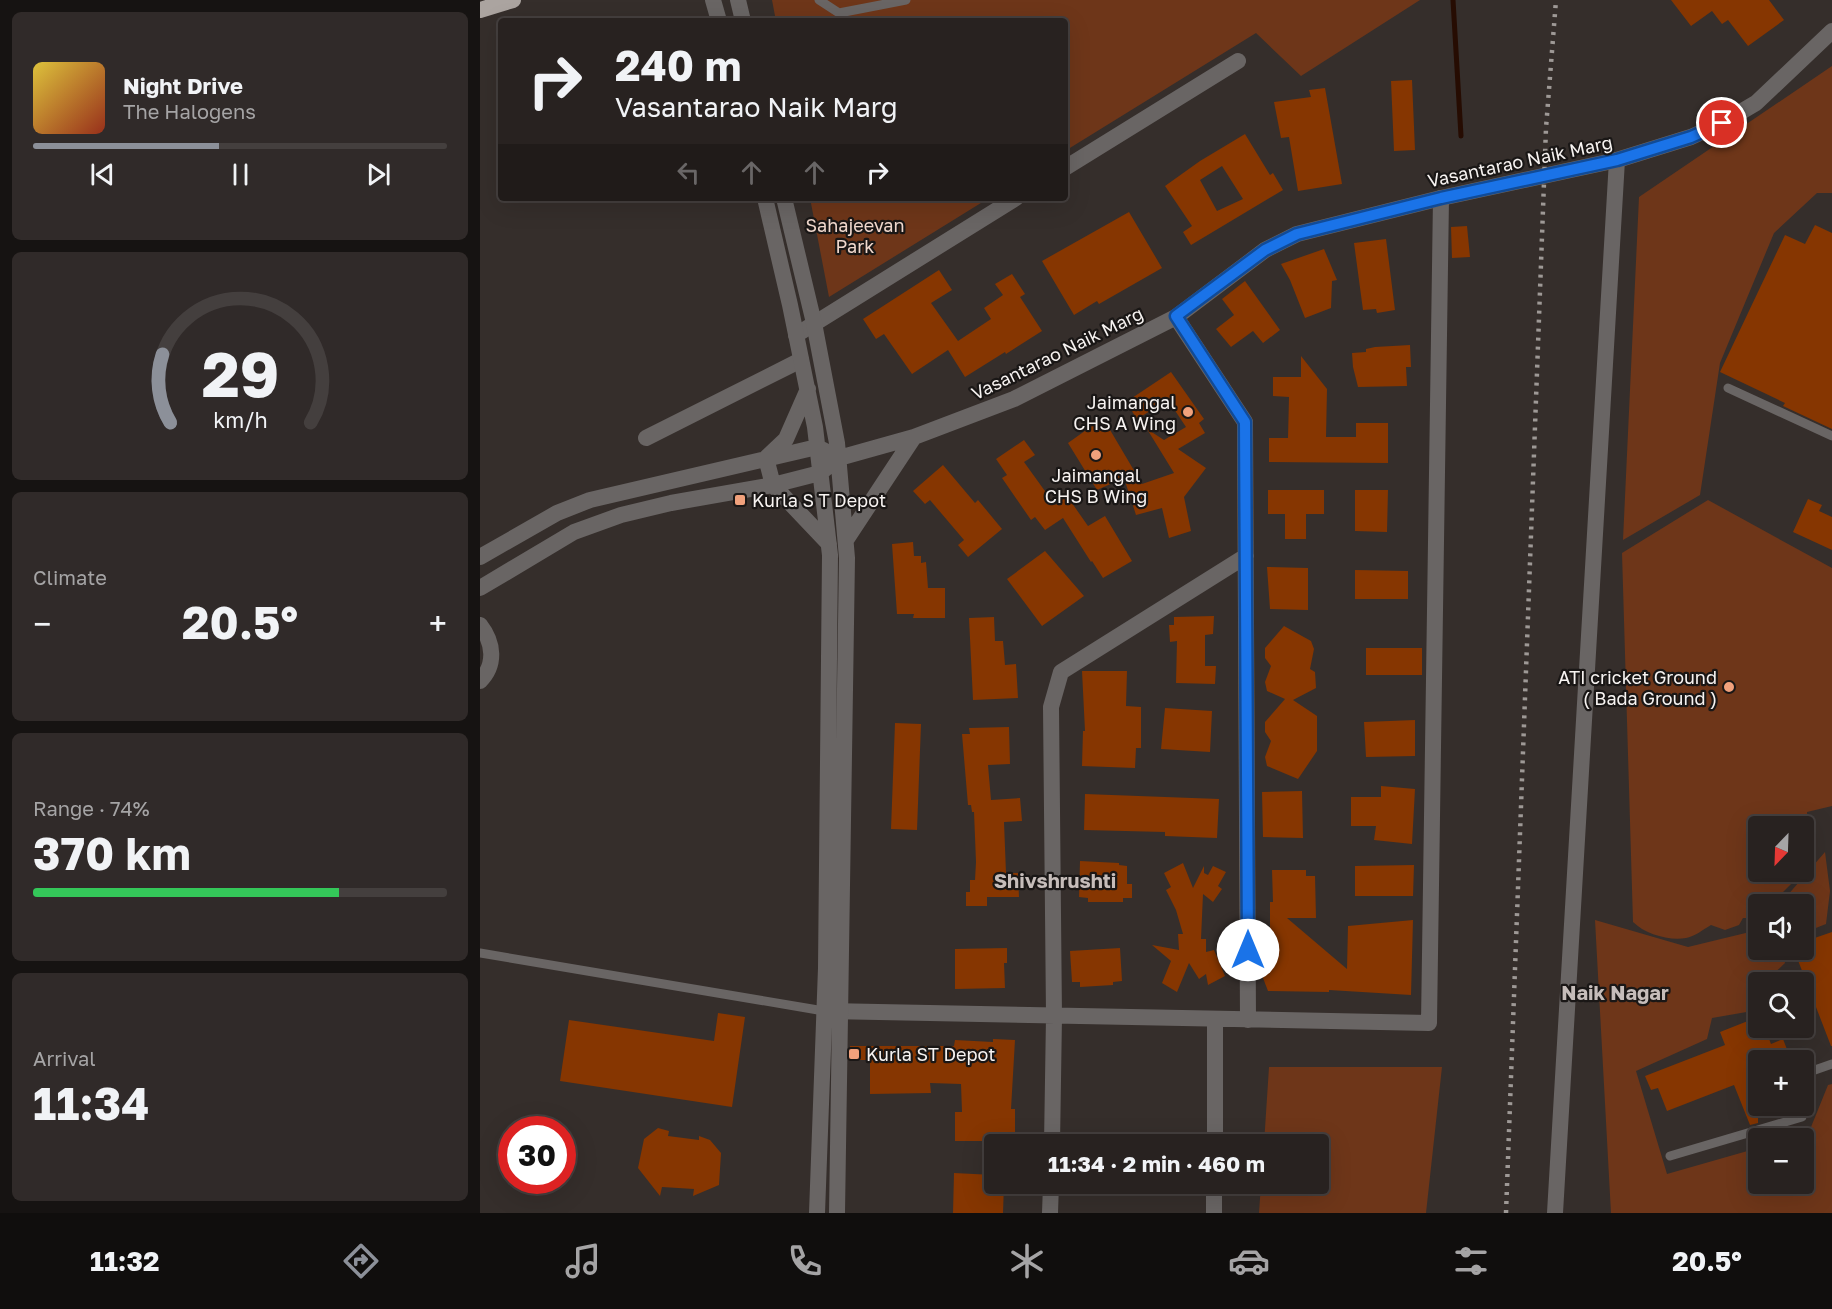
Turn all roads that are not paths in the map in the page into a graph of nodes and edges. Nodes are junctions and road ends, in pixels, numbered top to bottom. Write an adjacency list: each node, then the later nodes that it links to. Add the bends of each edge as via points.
1 (513, 0): 6 (highway)
2 (713, 0): 7 (street)
3 (738, 0): 8 (street)
4 (819, 0): 5 (lane, via 839,13)
5 (906, 0)
6 (480, 10)
7 (718, 18)
8 (741, 18)
9 (1832, 31): 11 (street, Vasantarao Naik Marg, via 1756,103 1691,137)
10 (1238, 61): 12 (street)
11 (1617, 160): 13 (street, Vasantarao Naik Marg); 57 (street)
12 (1068, 166)
13 (1441, 198): 17 (street, Vasantarao Naik Marg, via 1297,234 1265,250); 46 (street, via 1429,1023)
14 (766, 201): 19 (street)
15 (785, 201): 18 (street)
16 (1011, 201): 18 (street)
17 (1176, 316): 25 (street, Vasantarao Naik Marg, via 1014,399); 36 (street, via 1245,422)
18 (814, 323): 19 (street); 28 (street)
19 (796, 334): 20 (street)
20 (801, 360): 22 (street); 24 (street)
21 (1728, 388): 23 (lane)
22 (808, 390): 26 (street); 27 (street, via 786,439)
23 (1832, 436)
24 (646, 438)
25 (914, 438): 28 (street, Vasantarao Naik Marg); 34 (street)
26 (817, 447): 27 (street); 28 (street); 29 (street)
27 (766, 458): 30 (street); 31 (street)
28 (839, 458): 29 (street, Vasantarao Naik Marg); 34 (street)
29 (820, 473): 30 (street, Vasantarao Naik Marg); 35 (street)
30 (772, 485): 32 (street, Vasantarao Naik Marg); 35 (street)
31 (615, 493): 32 (street); 33 (street, via 557,513)
32 (621, 515): 38 (street, Vasantarao Naik Marg, via 574,532)
33 (513, 538): 37 (street); 38 (street)
34 (846, 540): 43 (street)
35 (829, 544): 43 (street)
36 (1246, 556): 44 (street, via 1061,672 1051,707); 46 (street)
37 (480, 557)
38 (526, 561): 39 (street, Vasantarao Naik Marg)
39 (480, 588)
40 (480, 625): 41 (street, via 492,649 488,673)
41 (480, 681)
42 (480, 953): 43 (lane)
43 (833, 1012): 44 (street); 53 (street); 54 (street)
44 (1054, 1016): 45 (street); 48 (street)
45 (1215, 1019): 46 (street); 49 (street)
46 (1248, 1020)
47 (1832, 1064): 50 (lane, via 1812,1071 1802,1117)
48 (1052, 1134)
49 (1215, 1134)
50 (1671, 1156)
51 (1051, 1194): 55 (street)
52 (1214, 1194): 56 (street)
53 (817, 1213)
54 (837, 1213)
55 (1050, 1213)
56 (1214, 1213)
57 (1555, 1213)

